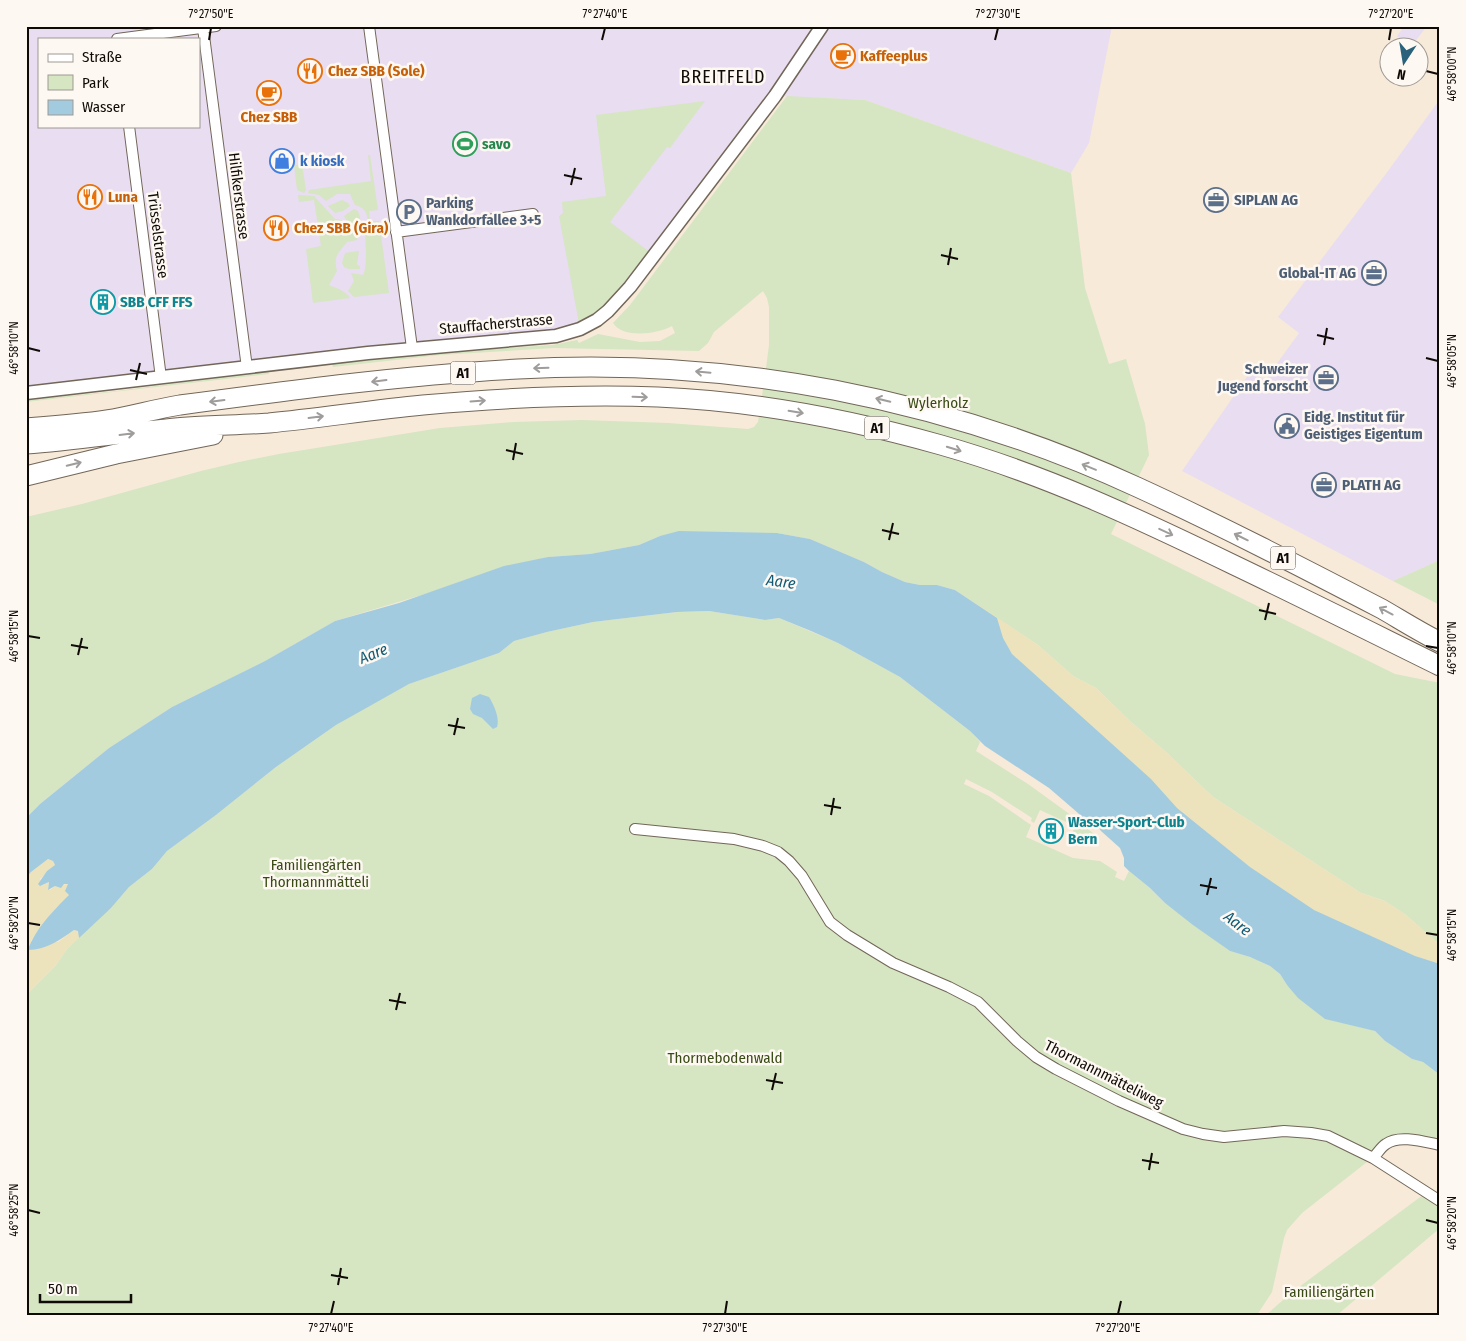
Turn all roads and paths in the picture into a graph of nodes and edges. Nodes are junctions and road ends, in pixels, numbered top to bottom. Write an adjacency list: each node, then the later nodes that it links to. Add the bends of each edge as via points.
1 (216, 26): 4 (street)
2 (369, 26): 8 (street)
3 (822, 26): 9 (street, Stauffacherstrasse, via 775,96 655,256 603,316 580,329 546,338)
4 (203, 28): 5 (street); 10 (street, Hilfikerstrasse)
5 (125, 38)
6 (128, 128): 11 (street, Trüsselstrasse)
7 (533, 214): 8 (street)
8 (396, 232): 9 (street)
9 (412, 348): 10 (street, Stauffacherstrasse)
10 (247, 368): 11 (street, Stauffacherstrasse)
11 (161, 378): 12 (street, Stauffacherstrasse)
12 (26, 393)
13 (175, 406): 14 (highway); 16 (highway, A1, via 108,420); 19 (highway, A1, one-way to 13, via 1299,566 1134,486 1041,447 950,417 848,392 687,371 522,369 392,380)
14 (26, 415)
15 (268, 423): 17 (highway, A1, one-way to 15, via 185,427); 18 (highway, one-way to 15); 20 (highway, A1, one-way to 20, via 409,407 588,396 659,397 748,405 841,420 941,445 1031,474 1122,512)
16 (26, 428)
17 (26, 444)
18 (26, 476)
19 (1440, 642)
20 (1440, 666)
21 (636, 829): 23 (street, Thormannmätteliweg, via 734,839 778,852 802,876 830,922 847,935 894,964 978,1002 1036,1057 1155,1118 1183,1129 1224,1136 1311,1133 1334,1139)
22 (1440, 1145): 23 (street, via 1414,1139 1389,1142)
23 (1373, 1158): 24 (street, Thormannmätteliweg)
24 (1440, 1201)

